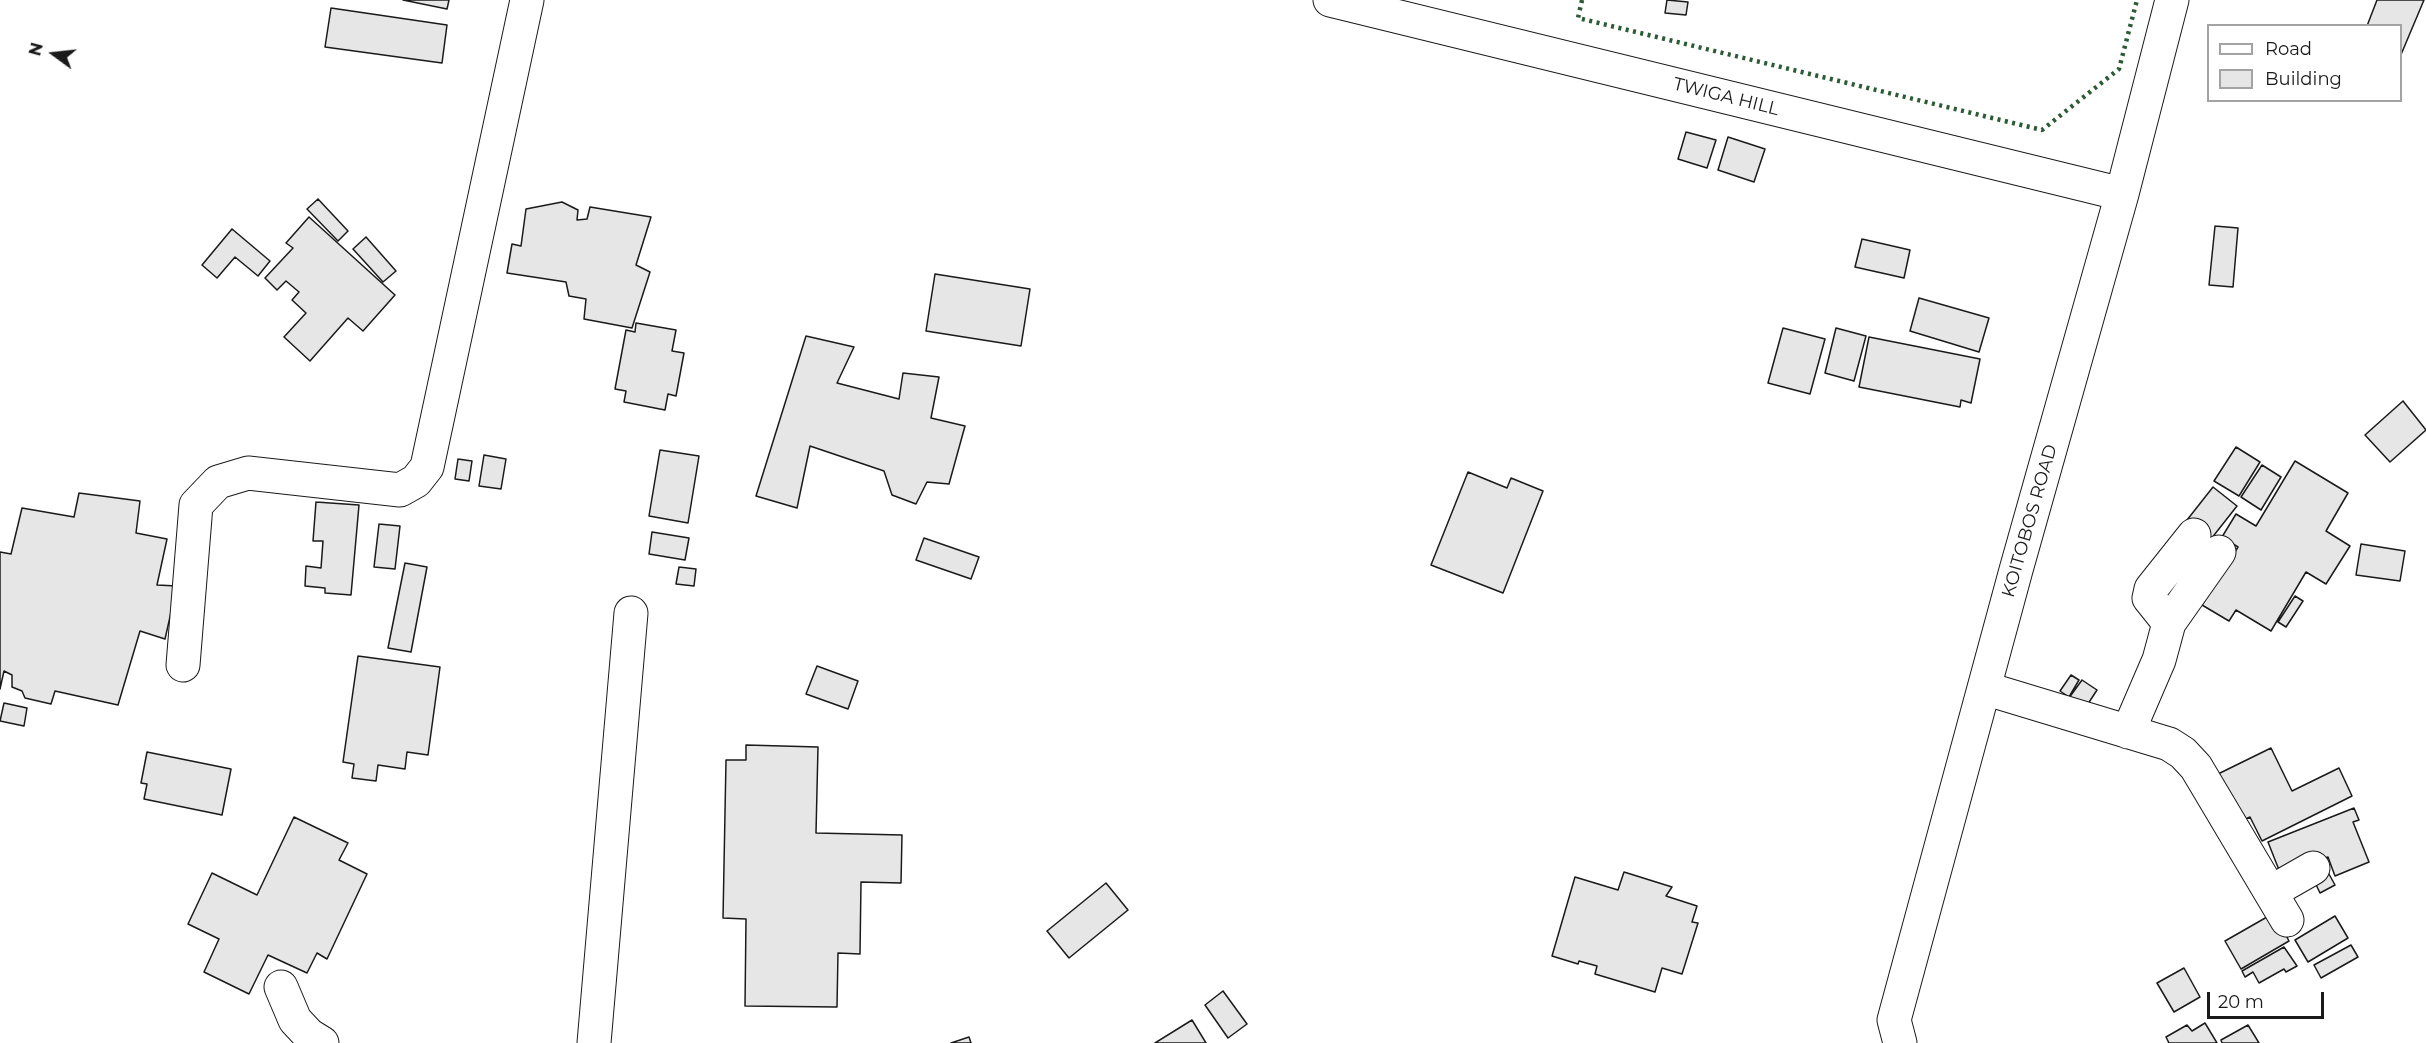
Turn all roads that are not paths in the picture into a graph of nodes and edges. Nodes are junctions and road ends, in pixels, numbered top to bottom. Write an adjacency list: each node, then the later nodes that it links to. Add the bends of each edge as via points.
1 (527, 0): 7 (street, via 427,467 416,481 400,489 249,473 218,482 196,505)
2 (1330, 0): 4 (street, TWIGA HILL)
3 (2172, 0): 4 (street, KOITOBOS ROAD)
4 (2122, 194): 8 (street, KOITOBOS ROAD)
5 (2206, 544): 9 (street, via 2151,589 2149,598 2169,623 2159,660)
6 (631, 613): 16 (street)
7 (183, 664)
8 (1984, 688): 9 (street); 14 (street, KOITOBOS ROAD)
9 (2128, 732): 11 (street, via 2169,744 2196,767)
10 (2313, 868): 11 (street)
11 (2271, 892): 12 (street)
12 (2288, 920)
13 (281, 987): 15 (street, via 295,1020)
14 (1890, 1035)
15 (322, 1043)
16 (594, 1043)

